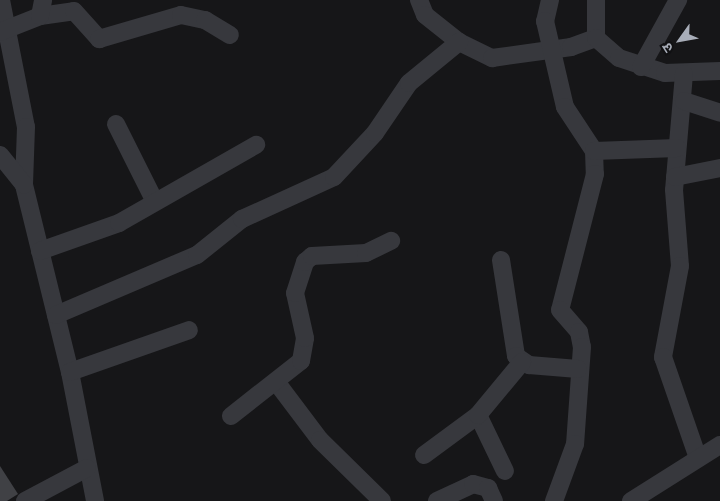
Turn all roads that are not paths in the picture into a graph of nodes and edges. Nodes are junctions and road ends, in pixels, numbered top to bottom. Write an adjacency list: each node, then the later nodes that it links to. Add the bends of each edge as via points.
1 (1, 0): 7 (street)
2 (418, 0): 10 (street, via 425,15)
3 (550, 0): 11 (street, via 545,14)
4 (596, 0): 9 (street)
5 (678, 0): 12 (street)
6 (42, 8): 7 (street); 8 (street, via 74,11 99,39 181,15 205,20)
7 (4, 30): 24 (street, via 26,127)
8 (230, 34)
9 (596, 38): 11 (street); 12 (street, via 610,53)
10 (459, 42): 11 (street, via 492,58); 29 (street, via 409,83 375,133 334,177 242,219 197,255)
11 (550, 51): 20 (street, via 569,120)
12 (641, 66): 14 (street)
13 (720, 71): 14 (street)
14 (684, 74): 15 (street)
15 (684, 101): 16 (street); 19 (street)
16 (720, 113)
17 (116, 124): 25 (street)
18 (256, 145): 25 (street)
19 (677, 148): 20 (street); 23 (street)
20 (594, 151): 32 (street, via 593,190 560,310 582,338)
21 (0, 155): 24 (street)
22 (720, 168): 23 (street)
23 (675, 177): 39 (street, via 680,266 663,357)
24 (24, 185): 27 (street)
25 (155, 202): 27 (street, via 119,223)
26 (391, 241): 34 (street, via 366,253 312,256 305,262 295,293 304,350 296,368)
27 (40, 251): 29 (street)
28 (501, 260): 31 (street, via 513,346)
29 (56, 315): 33 (street)
30 (188, 330): 33 (street)
31 (522, 362): 32 (street); 35 (street)
32 (578, 369): 47 (street, via 574,444)
33 (70, 372): 40 (street)
34 (277, 383): 36 (street); 44 (street, via 320,440)
35 (478, 415): 38 (street); 41 (street)
36 (231, 416)
37 (720, 444): 39 (street)
38 (424, 455)
39 (698, 458): 48 (street)
40 (87, 468): 42 (street); 43 (street)
41 (505, 471)
42 (25, 501)
43 (95, 501)
44 (382, 501)
45 (437, 501): 46 (street, via 474,484 488,488)
46 (494, 501)
47 (554, 501)
48 (631, 501)

